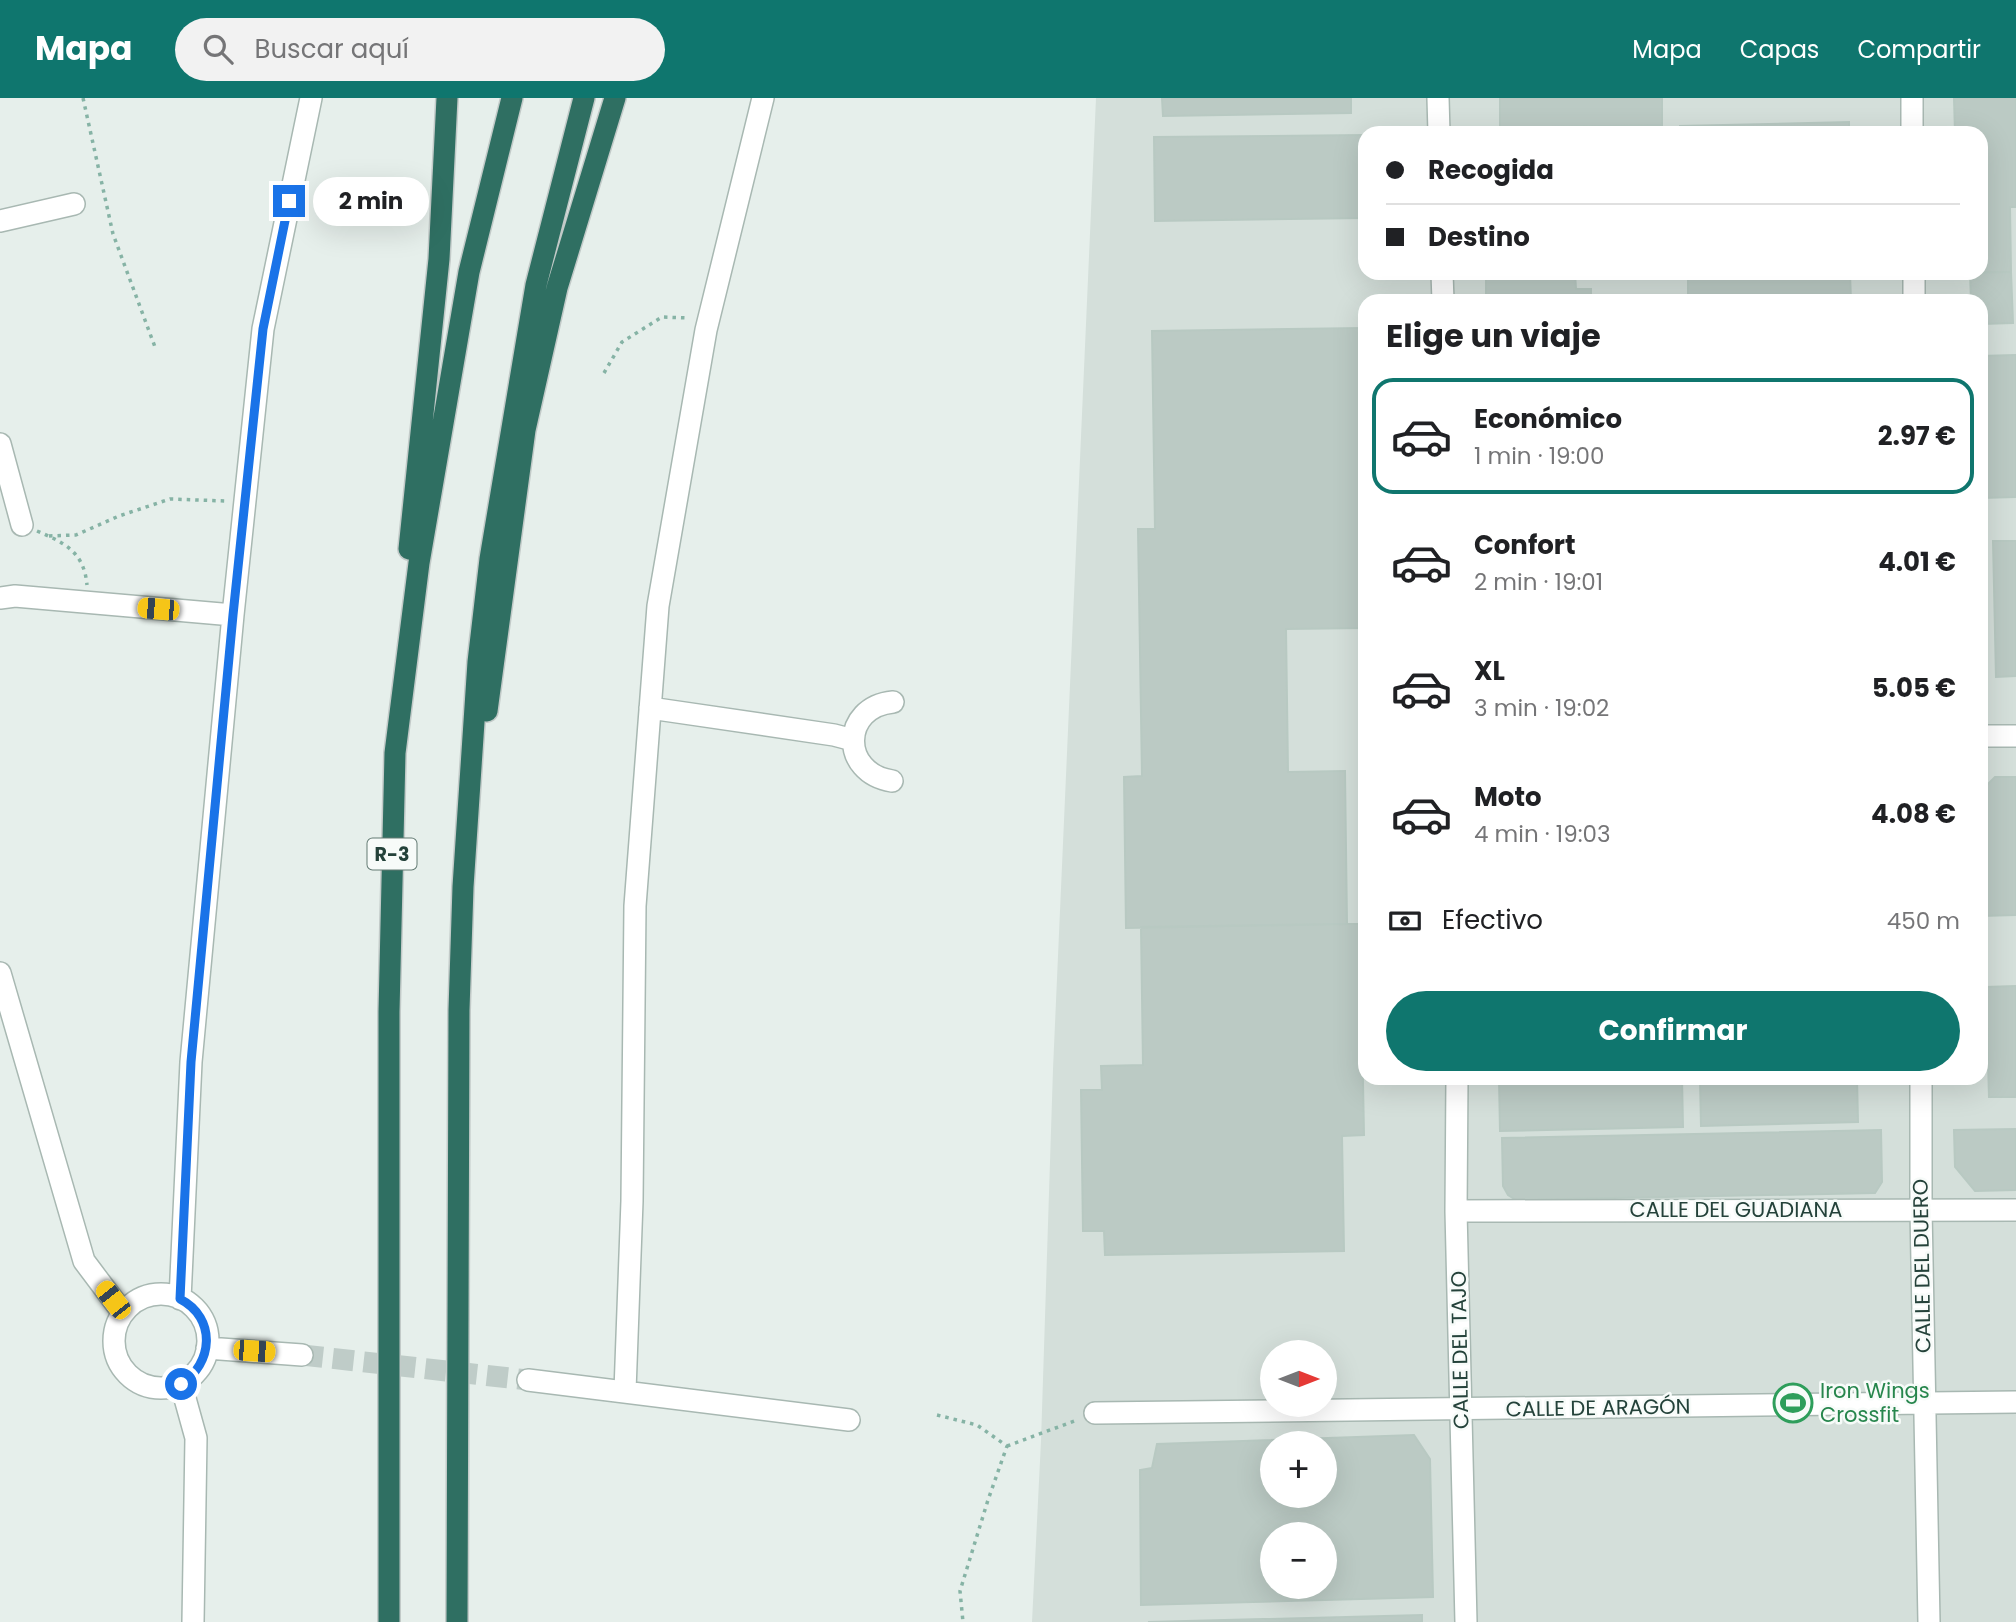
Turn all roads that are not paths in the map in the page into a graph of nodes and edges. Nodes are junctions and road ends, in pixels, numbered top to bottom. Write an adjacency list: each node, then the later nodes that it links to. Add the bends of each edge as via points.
1 (311, 98): 16 (street, via 263,329)
2 (447, 98): 22 (highway, via 439,259 412,509)
3 (512, 98): 22 (highway, R-3, via 469,272 419,563)
4 (584, 98): 24 (highway, via 536,285 491,559 478,662)
5 (615, 98): 24 (highway, via 557,288 526,430)
6 (763, 98): 18 (street, via 709,318 658,606)
7 (1438, 98): 9 (street)
8 (1912, 98): 10 (street)
9 (1439, 126)
10 (1912, 126)
11 (74, 204): 12 (street)
12 (0, 221)
13 (0, 444): 14 (street)
14 (22, 525)
15 (0, 598): 16 (street)
16 (233, 615): 31 (street, via 191,1062)
17 (893, 702): 21 (street, via 867,711)
18 (650, 708): 21 (street); 37 (street, via 635,906)
19 (1988, 736): 20 (street)
20 (2016, 736)
21 (853, 740): 23 (street, via 864,768)
22 (395, 753): 44 (highway, R-3, via 388,1012)
23 (892, 781)
24 (463, 887): 45 (highway)
25 (0, 973): 32 (street, via 84,1261)
26 (1457, 1085): 30 (street, CALLE DEL TAJO)
27 (1921, 1085): 28 (street, CALLE DEL DUERO)
28 (1921, 1210): 29 (street, CALLE DEL GUADIANA); 30 (street, CALLE DEL GUADIANA); 39 (street, CALLE DEL DUERO)
29 (2016, 1210)
30 (1457, 1211): 40 (street, CALLE DEL TAJO)
31 (180, 1299): 32 (street, via 150,1296); 33 (street, via 202,1319)
32 (123, 1313): 36 (street, via 114,1345 124,1370 146,1386)
33 (207, 1348): 34 (street); 36 (street, via 200,1367)
34 (302, 1355)
35 (528, 1380): 37 (street)
36 (181, 1384): 43 (street, via 196,1437)
37 (625, 1391): 42 (street)
38 (2016, 1402): 39 (street, CALLE DE ARAGÓN)
39 (1924, 1404): 40 (street, CALLE DE ARAGÓN); 47 (street, CALLE DEL DUERO)
40 (1461, 1410): 41 (street, CALLE DE ARAGÓN); 46 (street, CALLE DEL TAJO)
41 (1095, 1413)
42 (849, 1420)
43 (193, 1622)
44 (389, 1622)
45 (457, 1622)
46 (1466, 1622)
47 (1929, 1622)

